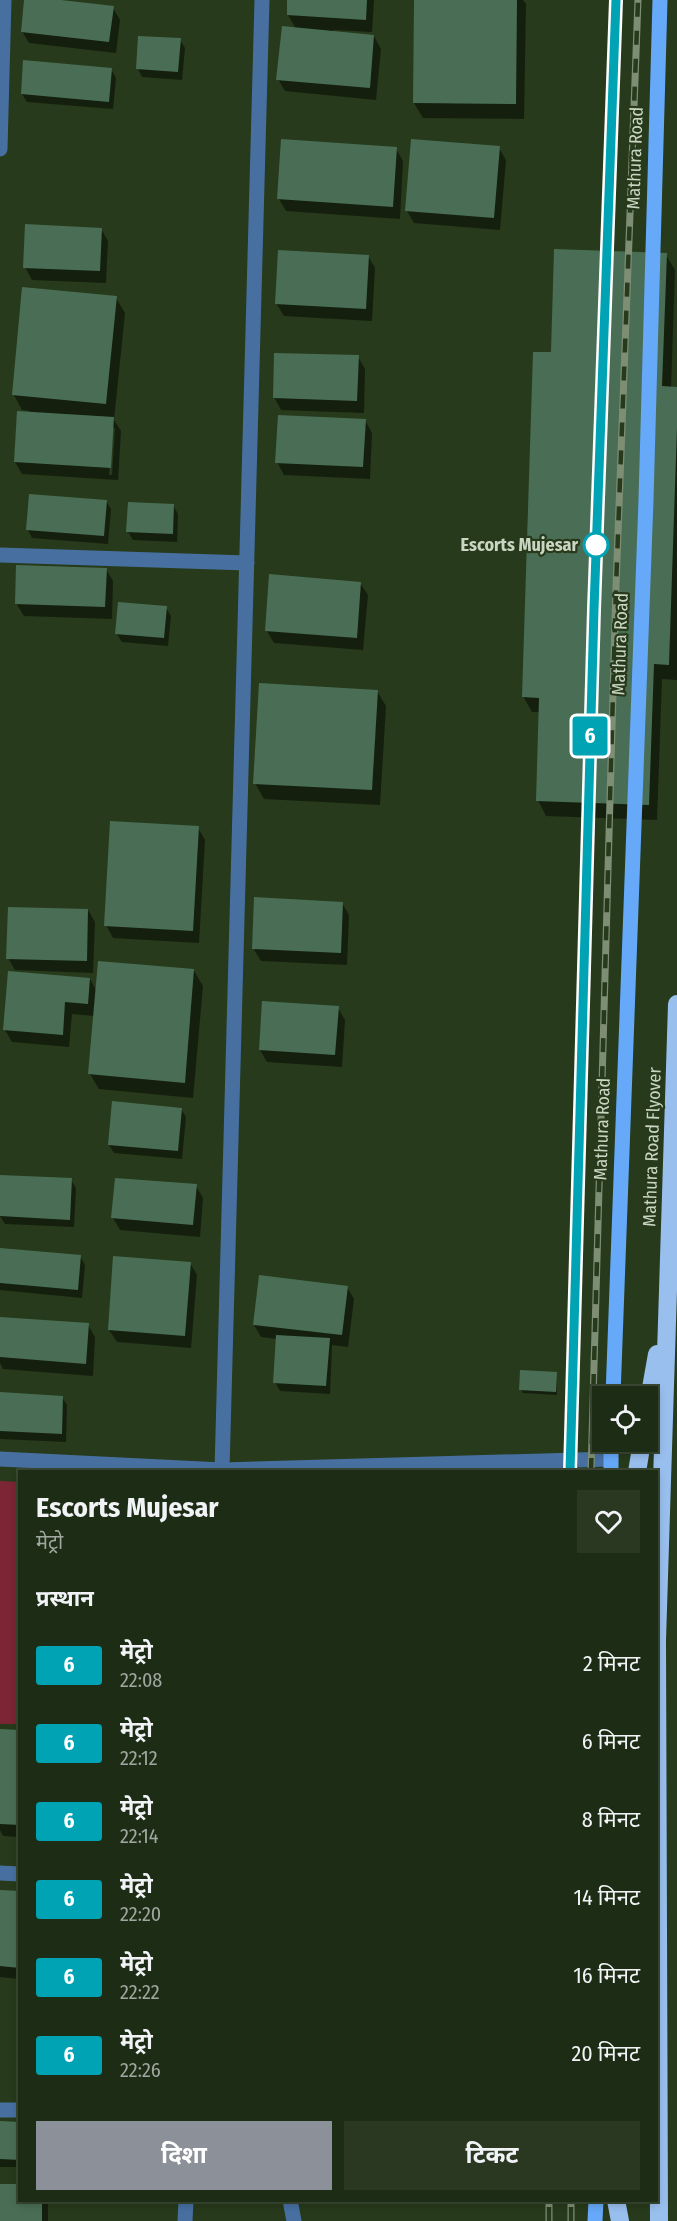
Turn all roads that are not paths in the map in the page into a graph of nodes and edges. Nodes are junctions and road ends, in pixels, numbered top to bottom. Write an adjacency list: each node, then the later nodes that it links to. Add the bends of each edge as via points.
1 (4, 0): 4 (street)
2 (262, 0): 6 (street)
3 (660, 0): 9 (main road, Mathura Road)
4 (0, 149)
5 (0, 555): 6 (street)
6 (247, 563): 14 (street)
7 (677, 1004): 8 (highway, Mathura Road Flyover)
8 (668, 1292): 10 (highway); 16 (highway)
9 (613, 1386)
10 (651, 1386)
11 (640, 1452): 15 (highway)
12 (0, 1459): 14 (street)
13 (611, 1466): 14 (street)
14 (222, 1470)
15 (637, 1470)
16 (658, 1608)
17 (0, 1873): 18 (street)
18 (18, 1874)
19 (0, 2110): 20 (street)
20 (18, 2110)
21 (186, 2202): 26 (street)
22 (290, 2202): 27 (street)
23 (596, 2202): 28 (main road)
24 (616, 2202): 29 (highway)
25 (658, 2202): 30 (highway)
26 (186, 2221)
27 (294, 2221)
28 (595, 2221)
29 (620, 2221)
30 (658, 2221)

